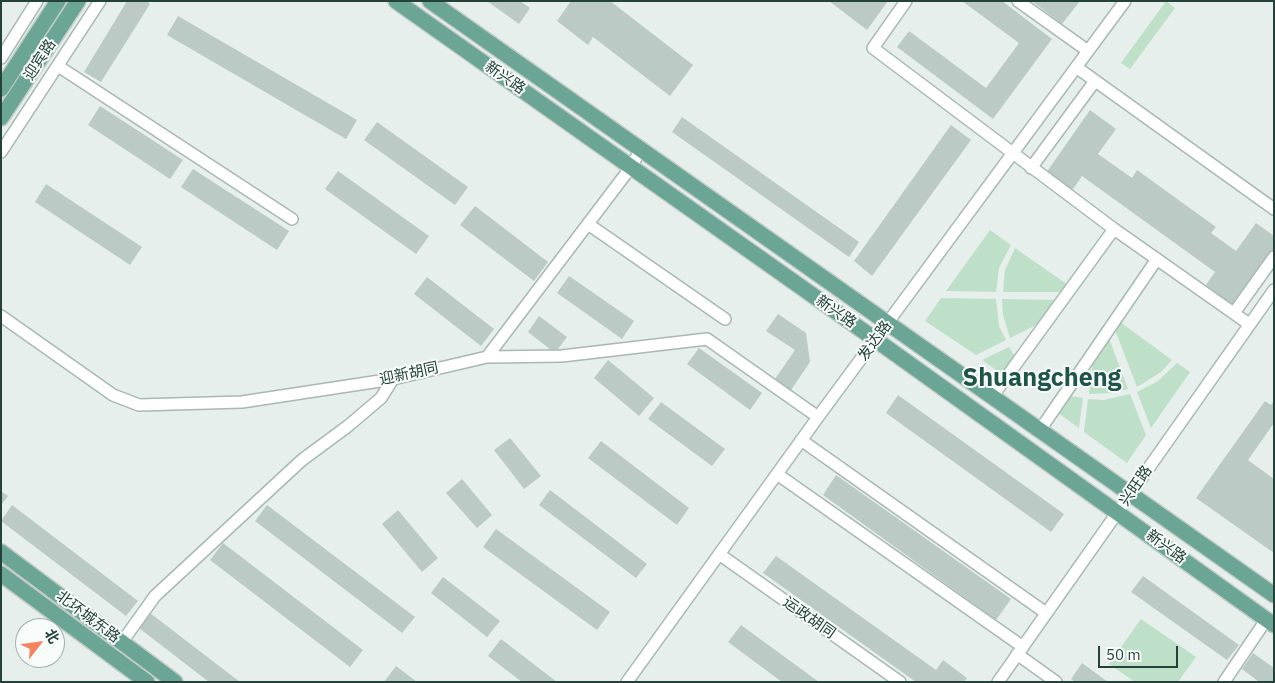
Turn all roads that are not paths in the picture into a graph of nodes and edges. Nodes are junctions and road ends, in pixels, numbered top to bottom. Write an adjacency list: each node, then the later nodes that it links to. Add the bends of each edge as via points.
1 (37, 1): 11 (street)
2 (58, 1): 16 (main road, 迎宾路)
3 (78, 1): 12 (main road, 迎宾路)
4 (100, 1): 14 (street)
5 (396, 1): 21 (main road, 新兴路)
6 (430, 1): 18 (main road, 新兴路)
7 (906, 1): 20 (street, via 872,48)
8 (1018, 1): 10 (street)
9 (1125, 1): 10 (street, 发达路)
10 (1088, 51): 13 (street, 发达路)
11 (1, 58)
12 (38, 62): 14 (street); 17 (main road, 迎宾路)
13 (1076, 68): 15 (street); 20 (street, 发达路)
14 (55, 69): 19 (street); 24 (street)
15 (1095, 81): 22 (street); 23 (street)
16 (1, 89)
17 (2, 114)
18 (641, 149): 21 (street); 33 (main road, 新兴路)
19 (1, 152)
20 (1012, 155): 22 (street); 33 (street, 发达路)
21 (631, 167): 25 (street); 35 (main road, 新兴路)
22 (1031, 168): 26 (street)
23 (1274, 209)
24 (292, 220)
25 (588, 224): 32 (street); 36 (street)
26 (1114, 229): 28 (street); 38 (street)
27 (1274, 257): 30 (street)
28 (1157, 259): 30 (street); 40 (street)
29 (1274, 290): 34 (street, 兴旺路)
30 (1234, 313): 34 (street)
31 (1, 316): 37 (street, 迎新胡同, via 113,395 139,405 242,402)
32 (725, 319)
33 (887, 324): 35 (street, 发达路); 38 (main road, 新兴路)
34 (1249, 324): 43 (street, 兴旺路)
35 (876, 340): 39 (street, 发达路); 44 (main road, 新兴路)
36 (487, 357): 37 (street, 迎新胡同); 39 (street, 迎新胡同, via 562,356 707,339)
37 (393, 379): 51 (street, via 381,398 302,460 155,596)
38 (992, 397): 40 (main road, 新兴路)
39 (818, 417): 41 (street, 发达路)
40 (1040, 430): 43 (main road, 新兴路)
41 (801, 440): 42 (street, 发达路); 49 (street)
42 (777, 474): 46 (street, 发达路); 52 (street)
43 (1131, 494): 44 (street, 兴旺路); 48 (main road, 新兴路)
44 (1118, 513): 49 (street, 兴旺路); 50 (main road, 新兴路)
45 (1, 552): 51 (main road, 北环城东路)
46 (719, 554): 55 (street, 发达路); 56 (street, 运政胡同)
47 (1, 574): 53 (main road, 北环城东路)
48 (1274, 595)
49 (1046, 613): 52 (street, 兴旺路)
50 (1270, 623): 59 (street)
51 (122, 642): 54 (main road, 北环城东路)
52 (1020, 650): 57 (street, 兴旺路); 58 (street)
53 (147, 682)
54 (175, 682)
55 (627, 682)
56 (900, 682)
57 (998, 682)
58 (1056, 682)
59 (1224, 682)

